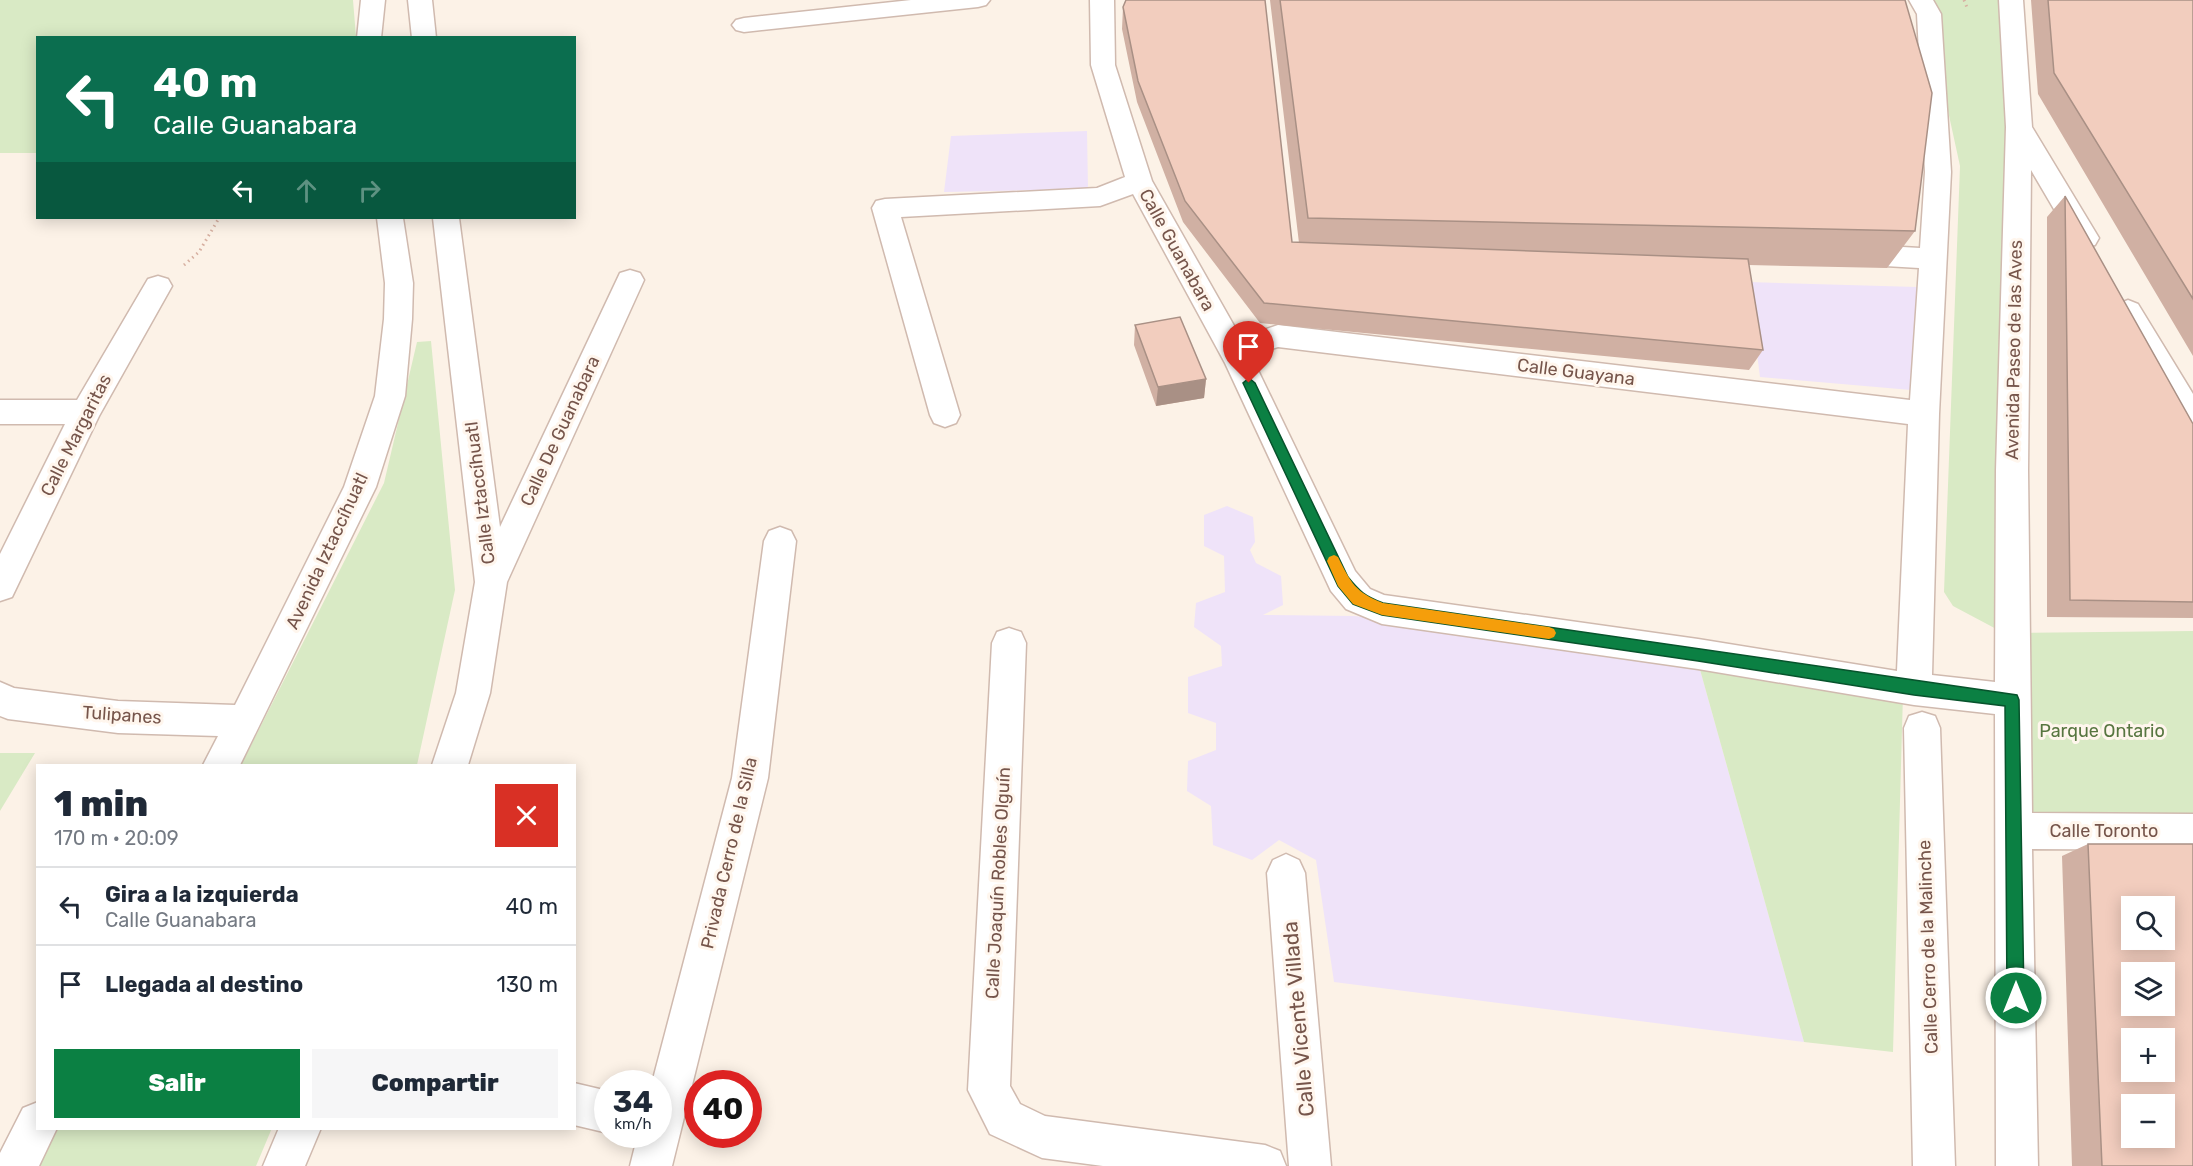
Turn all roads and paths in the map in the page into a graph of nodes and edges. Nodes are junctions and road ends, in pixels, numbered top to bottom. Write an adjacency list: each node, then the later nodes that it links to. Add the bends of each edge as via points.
1 (373, 0): 11 (street)
2 (420, 0): 12 (street)
3 (978, 0): 8 (street)
4 (1102, 0): 14 (street, Calle Guanabara, via 1103,65)
5 (1921, 0): 20 (street, via 1929,14 1938,172)
6 (1964, 0): 9 (path)
7 (2011, 0): 13 (street, Avenida Paseo de las Aves)
8 (879, 4): 10 (street)
9 (1968, 10)
10 (744, 25)
11 (369, 36)
12 (424, 36)
13 (2019, 127): 19 (street); 36 (street, Avenida Paseo de las Aves)
14 (1139, 181): 24 (street, Calle Guanabara); 28 (street, via 1100,197 885,208)
15 (218, 219): 22 (path, via 199,252)
16 (390, 219): 37 (street, Avenida Iztaccíhuatl, via 399,283 390,396 360,488)
17 (446, 219): 31 (street, Calle Iztaccíhuatl)
18 (1826, 253): 20 (street)
19 (2097, 258)
20 (1933, 259): 27 (street)
21 (630, 280): 31 (street, Calle De Guanabara)
22 (158, 286): 26 (street, Calle Margaritas)
23 (2115, 289): 29 (street)
24 (1240, 363): 27 (street, Calle Guayana, via 1252,344 1278,336); 34 (street, Calle Guanabara, via 1343,581 1358,599 1382,609)
25 (0, 411): 26 (street)
26 (86, 412): 32 (street, Calle Margaritas)
27 (1924, 414): 34 (street)
28 (945, 415)
29 (2193, 420)
30 (780, 541): 44 (street, Privada Cerro de la Silla, via 750,778)
31 (490, 582): 40 (street, Calle Iztaccíhuatl, via 473,693)
32 (0, 587)
33 (1009, 643): 53 (street, Calle Joaquín Robles Olguín, via 989,1090 1005,1119 1042,1137)
34 (1914, 689): 36 (street, Calle Guanabara)
35 (0, 698): 37 (street, Tulipanes, via 8,703 118,717)
36 (2012, 700): 41 (street)
37 (245, 721): 39 (street, Avenida Iztaccíhuatl)
38 (1922, 728): 55 (street, Calle Cerro de la Malinche)
39 (222, 764)
40 (450, 764)
41 (2014, 831): 42 (street, Calle Toronto); 56 (street)
42 (2193, 832)
43 (1286, 873): 54 (street, Calle Vicente Villada)
44 (672, 1080)
45 (576, 1104): 46 (street)
46 (594, 1109)
47 (36, 1127): 50 (street)
48 (299, 1130): 51 (street)
49 (655, 1148): 52 (street, Privada Cerro de la Silla)
50 (16, 1166)
51 (284, 1166)
52 (651, 1166)
53 (1265, 1166)
54 (1310, 1166)
55 (1934, 1166)
56 (2017, 1166)

